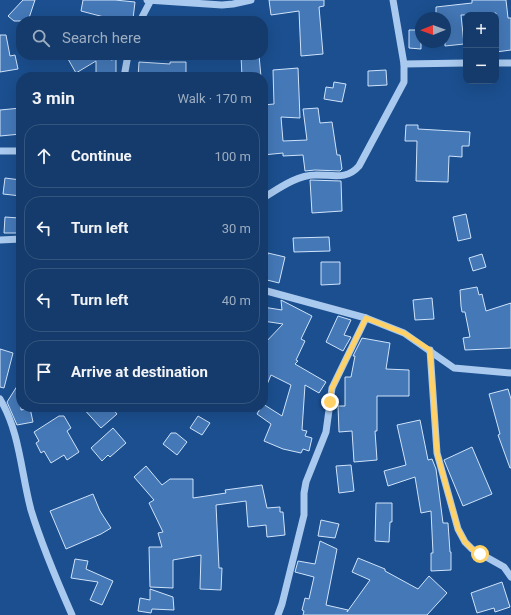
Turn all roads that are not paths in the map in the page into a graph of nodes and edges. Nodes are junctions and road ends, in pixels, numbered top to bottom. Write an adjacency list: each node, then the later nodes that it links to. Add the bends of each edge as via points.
1 (150, 0): 2 (street, via 222,5); 4 (street)
2 (252, 0)
3 (393, 0): 9 (street)
4 (142, 16)
5 (127, 60): 10 (street)
6 (463, 63): 9 (street)
7 (499, 63): 8 (street)
8 (511, 63)
9 (404, 64): 13 (street, via 404,82 401,89 356,170 345,176 305,176)
10 (125, 72)
11 (0, 151): 12 (street)
12 (16, 152)
13 (268, 195)
14 (16, 239): 15 (street)
15 (0, 240)
16 (268, 291): 17 (street)
17 (366, 318): 18 (street, via 404,333); 23 (street, via 332,388 326,432 306,482 304,515)
18 (430, 350): 19 (street, via 454,368); 21 (street, via 437,453 458,529 472,549 504,567)
19 (511, 373)
20 (0, 399): 22 (street, via 11,421 31,510)
21 (511, 577)
22 (72, 615)
23 (278, 615)

